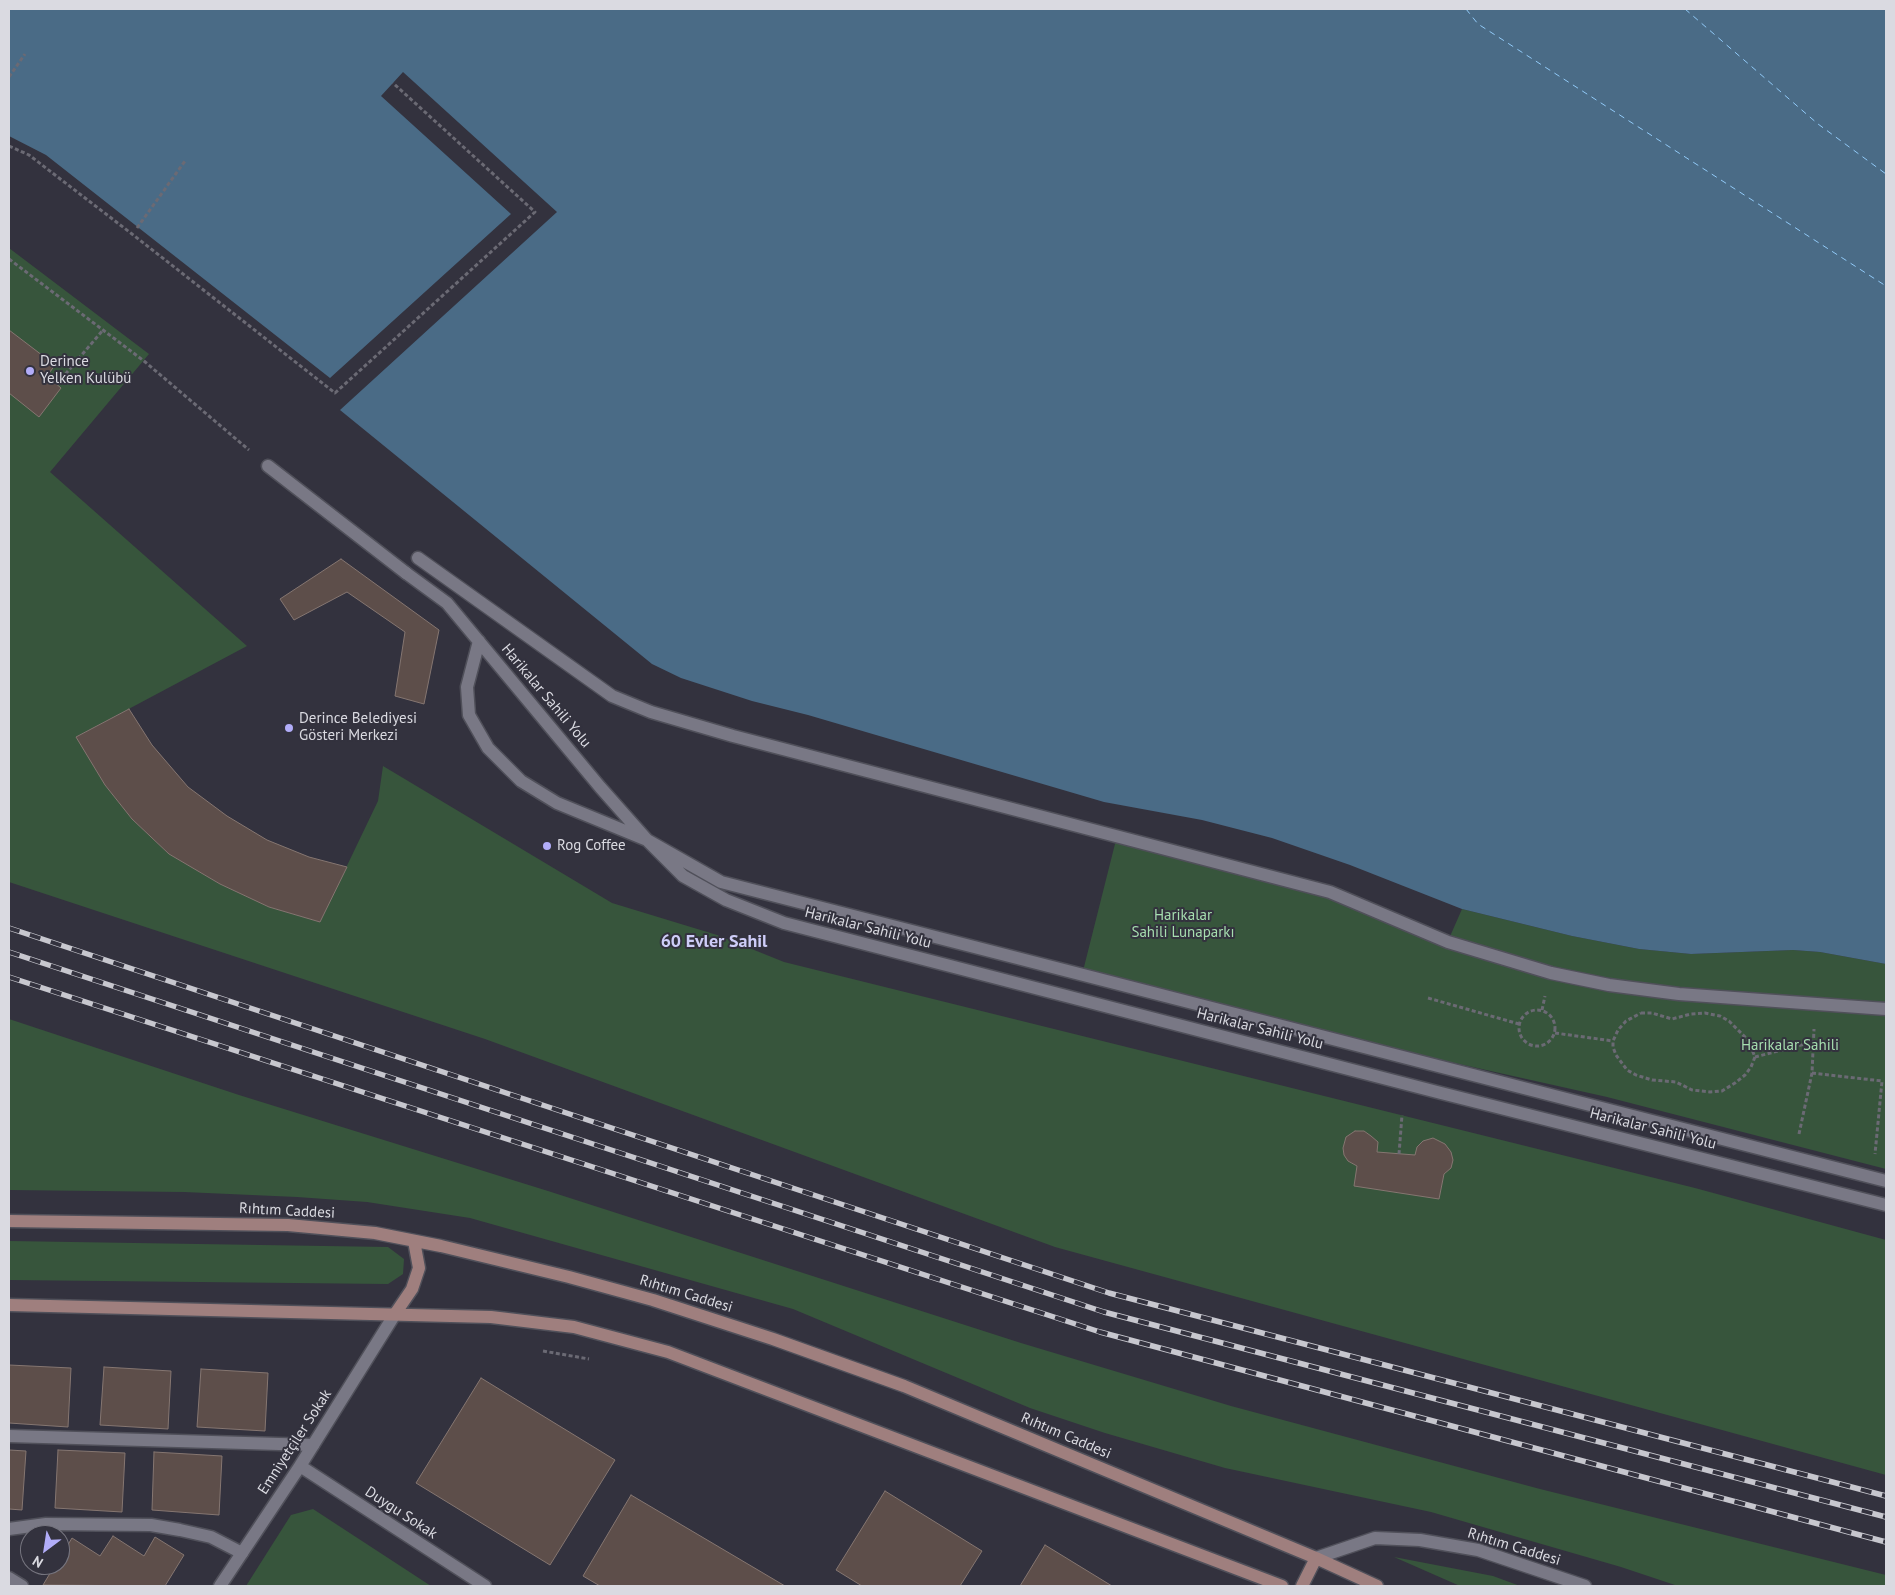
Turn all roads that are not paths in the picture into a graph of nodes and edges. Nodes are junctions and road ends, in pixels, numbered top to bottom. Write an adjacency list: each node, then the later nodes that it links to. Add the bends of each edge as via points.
1 (268, 466): 3 (street, Harikalar Sahili Yolu, via 447,603)
2 (418, 558): 5 (street, via 612,696 651,712 1330,892 1448,942 1551,973 1679,994)
3 (479, 641): 4 (street, Harikalar Sahili Yolu); 4 (street, Harikalar Sahili Yolu, via 467,687 469,715 488,748 521,781 557,803)
4 (647, 840): 6 (street, Harikalar Sahili Yolu, via 721,882); 7 (street, Harikalar Sahili Yolu, via 683,876 698,886 784,923 1440,1093)
5 (1886, 1009)
6 (1886, 1181)
7 (1886, 1204)
8 (9, 1221): 9 (main road, Rıhtım Caddesi, via 288,1226 375,1233)
9 (414, 1240): 11 (main road, via 419,1268 412,1289); 17 (main road, Rıhtım Caddesi, via 578,1279 773,1339 904,1386)
10 (9, 1305): 11 (main road)
11 (395, 1314): 13 (street, Emniyetçiler Sokak); 22 (main road, via 491,1317 574,1327 668,1352)
12 (9, 1436): 13 (street)
13 (313, 1445): 14 (street, Emniyetçiler Sokak)
14 (300, 1466): 16 (street, Emniyetçiler Sokak); 21 (street, Duygu Sokak)
15 (9, 1529): 16 (street, via 46,1524 151,1525 210,1537)
16 (242, 1553): 20 (street, Emniyetçiler Sokak)
17 (1316, 1558): 23 (main road); 24 (main road, Rıhtım Caddesi); 25 (street, Rıhtım Caddesi, via 1375,1538 1420,1540 1478,1550)
18 (9, 1578): 19 (street)
19 (22, 1586)
20 (220, 1586)
21 (485, 1586)
22 (1282, 1586)
23 (1302, 1586)
24 (1377, 1586)
25 (1585, 1586)

